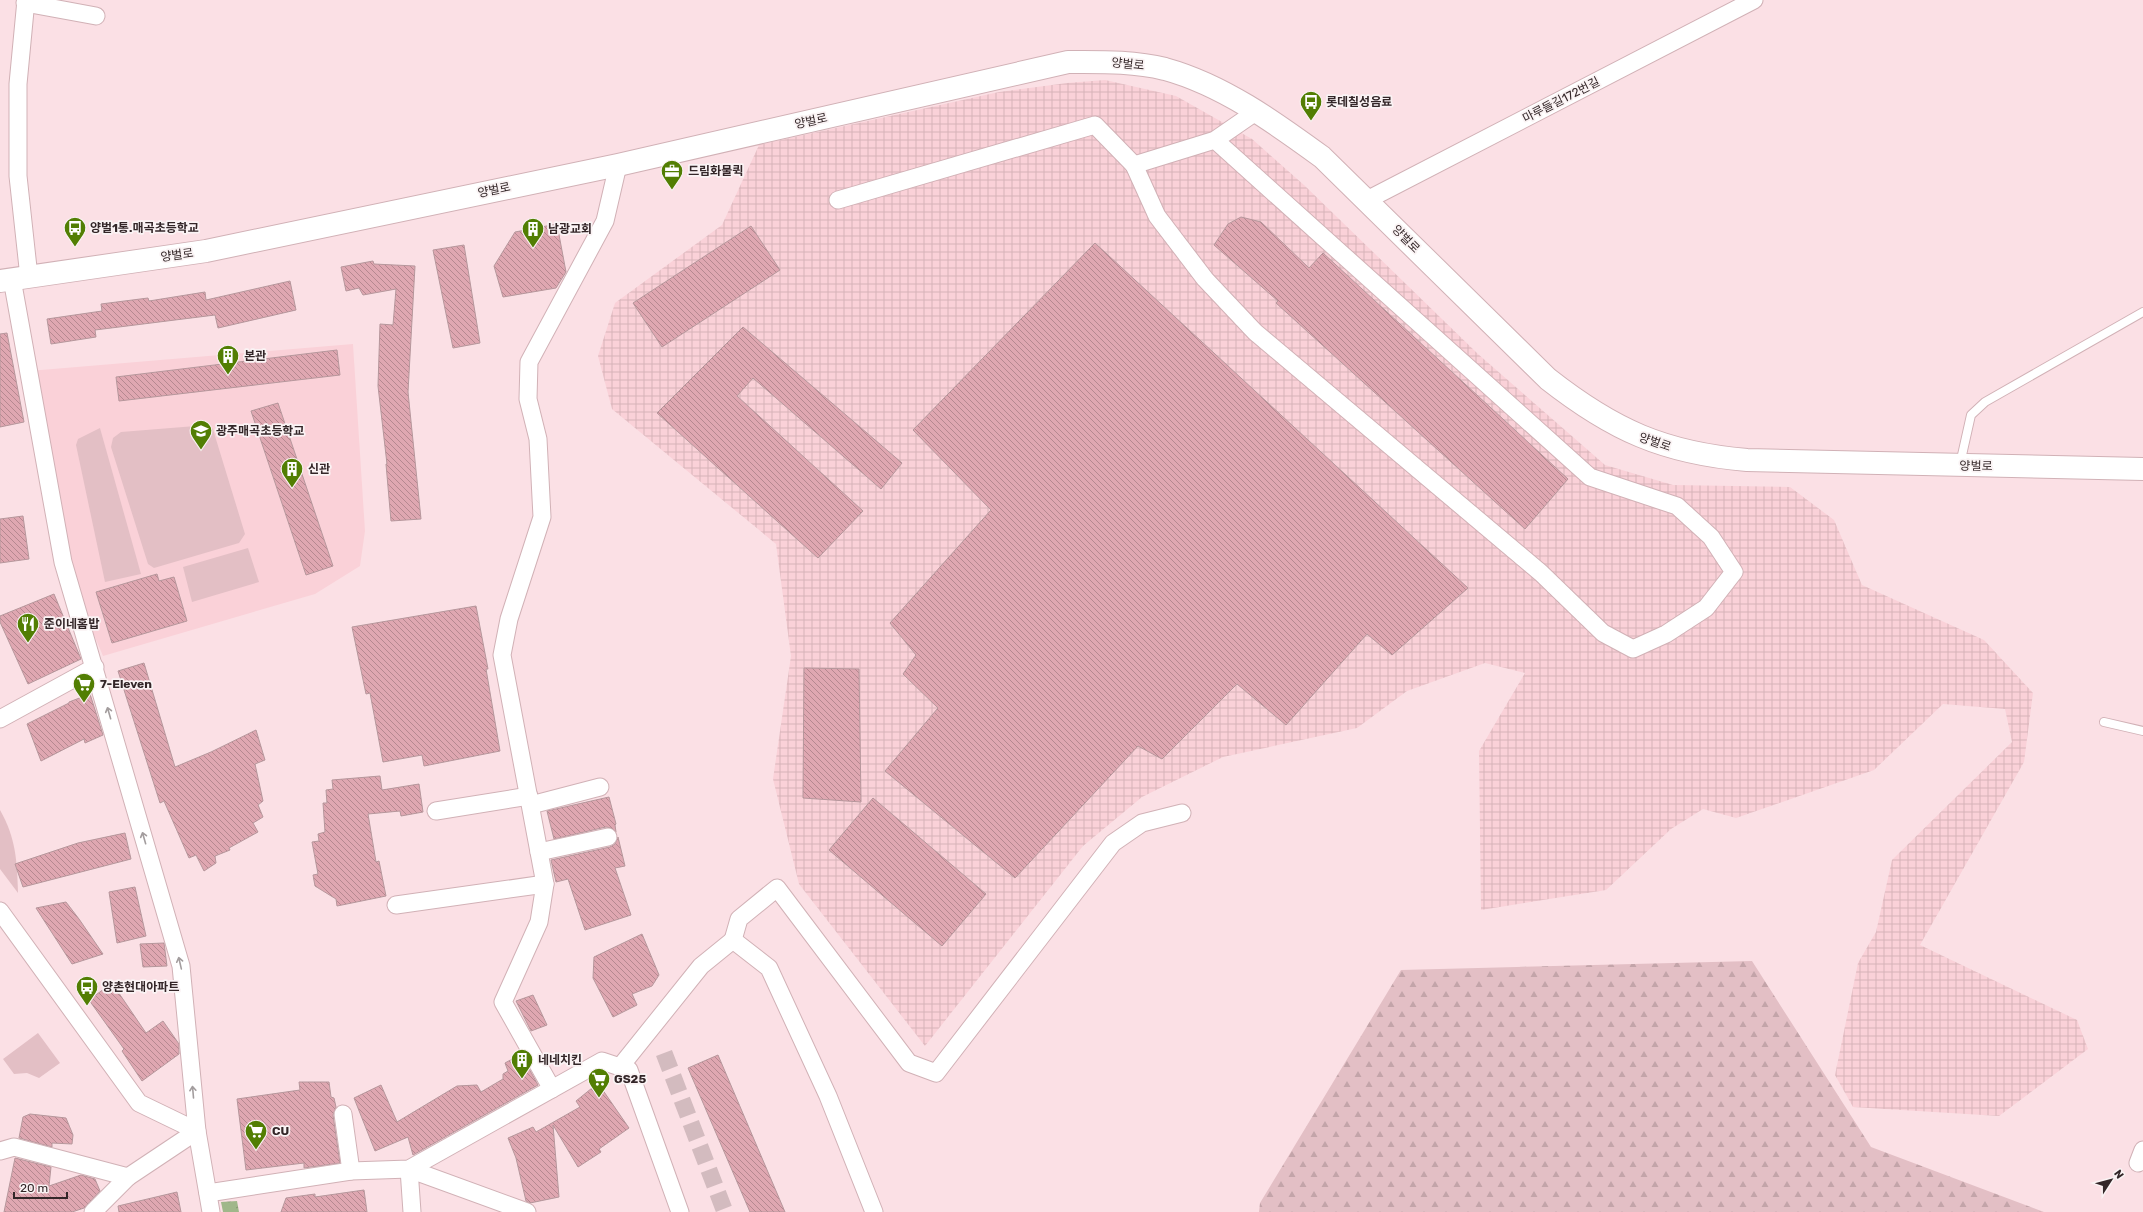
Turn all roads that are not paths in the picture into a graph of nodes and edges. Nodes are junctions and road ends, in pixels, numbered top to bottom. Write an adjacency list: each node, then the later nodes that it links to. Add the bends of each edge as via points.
1 (1754, 0): 9 (street, 마루들길172번길)
2 (26, 2): 3 (street); 10 (street, via 18,84)
3 (96, 16)
4 (1257, 111): 5 (street); 6 (street, 양벌로, via 1203,82 1165,69 1120,62 1068,62); 9 (street, 양벌로, via 1322,157)
5 (1215, 140): 7 (street); 7 (street, via 1590,478 1677,506 1711,537 1734,572 1706,608 1666,634 1633,649 1603,633 1541,573 1256,332 1205,279 1158,216)
6 (618, 165): 10 (street, 양벌로, via 206,251); 19 (street, via 605,221 529,362 528,399 538,439 542,517 509,619 502,655)
7 (1134, 165): 8 (street, via 1095,125)
8 (838, 200)
9 (1367, 200): 12 (street, 양벌로, via 1548,379 1577,402 1628,432 1682,451 1714,457 1793,462)
10 (14, 279): 14 (street, via 63,562)
11 (2143, 312): 12 (lane, via 1985,402 1971,415)
12 (1960, 465): 13 (street, 양벌로)
13 (2143, 469)
14 (95, 667): 15 (street); 31 (street, one-way to 14, via 181,966)
15 (0, 719)
16 (2104, 722): 17 (lane)
17 (2143, 731)
18 (600, 788): 19 (street)
19 (530, 801): 20 (street); 23 (street)
20 (436, 811)
21 (1182, 814): 27 (street, via 1142,823 1113,843 936,1073 909,1063 777,888 739,919)
22 (608, 837): 23 (street)
23 (539, 852): 24 (street)
24 (545, 884): 25 (street); 29 (street, via 539,922 503,1002)
25 (396, 905)
26 (0, 911): 31 (street, via 139,1103)
27 (733, 940): 28 (street, via 701,966); 42 (street, via 769,968 828,1096)
28 (620, 1067): 29 (street, via 602,1061); 41 (street, via 629,1070)
29 (552, 1089): 33 (street)
30 (343, 1114): 34 (street)
31 (196, 1131): 35 (street); 36 (street)
32 (0, 1151): 35 (street, via 14,1147)
33 (409, 1169): 34 (street); 39 (street); 40 (street)
34 (351, 1171): 36 (street)
35 (128, 1177): 37 (street)
36 (208, 1193): 38 (street)
37 (93, 1212)
38 (211, 1212)
39 (412, 1212)
40 (527, 1212)
41 (680, 1212)
42 (874, 1212)

